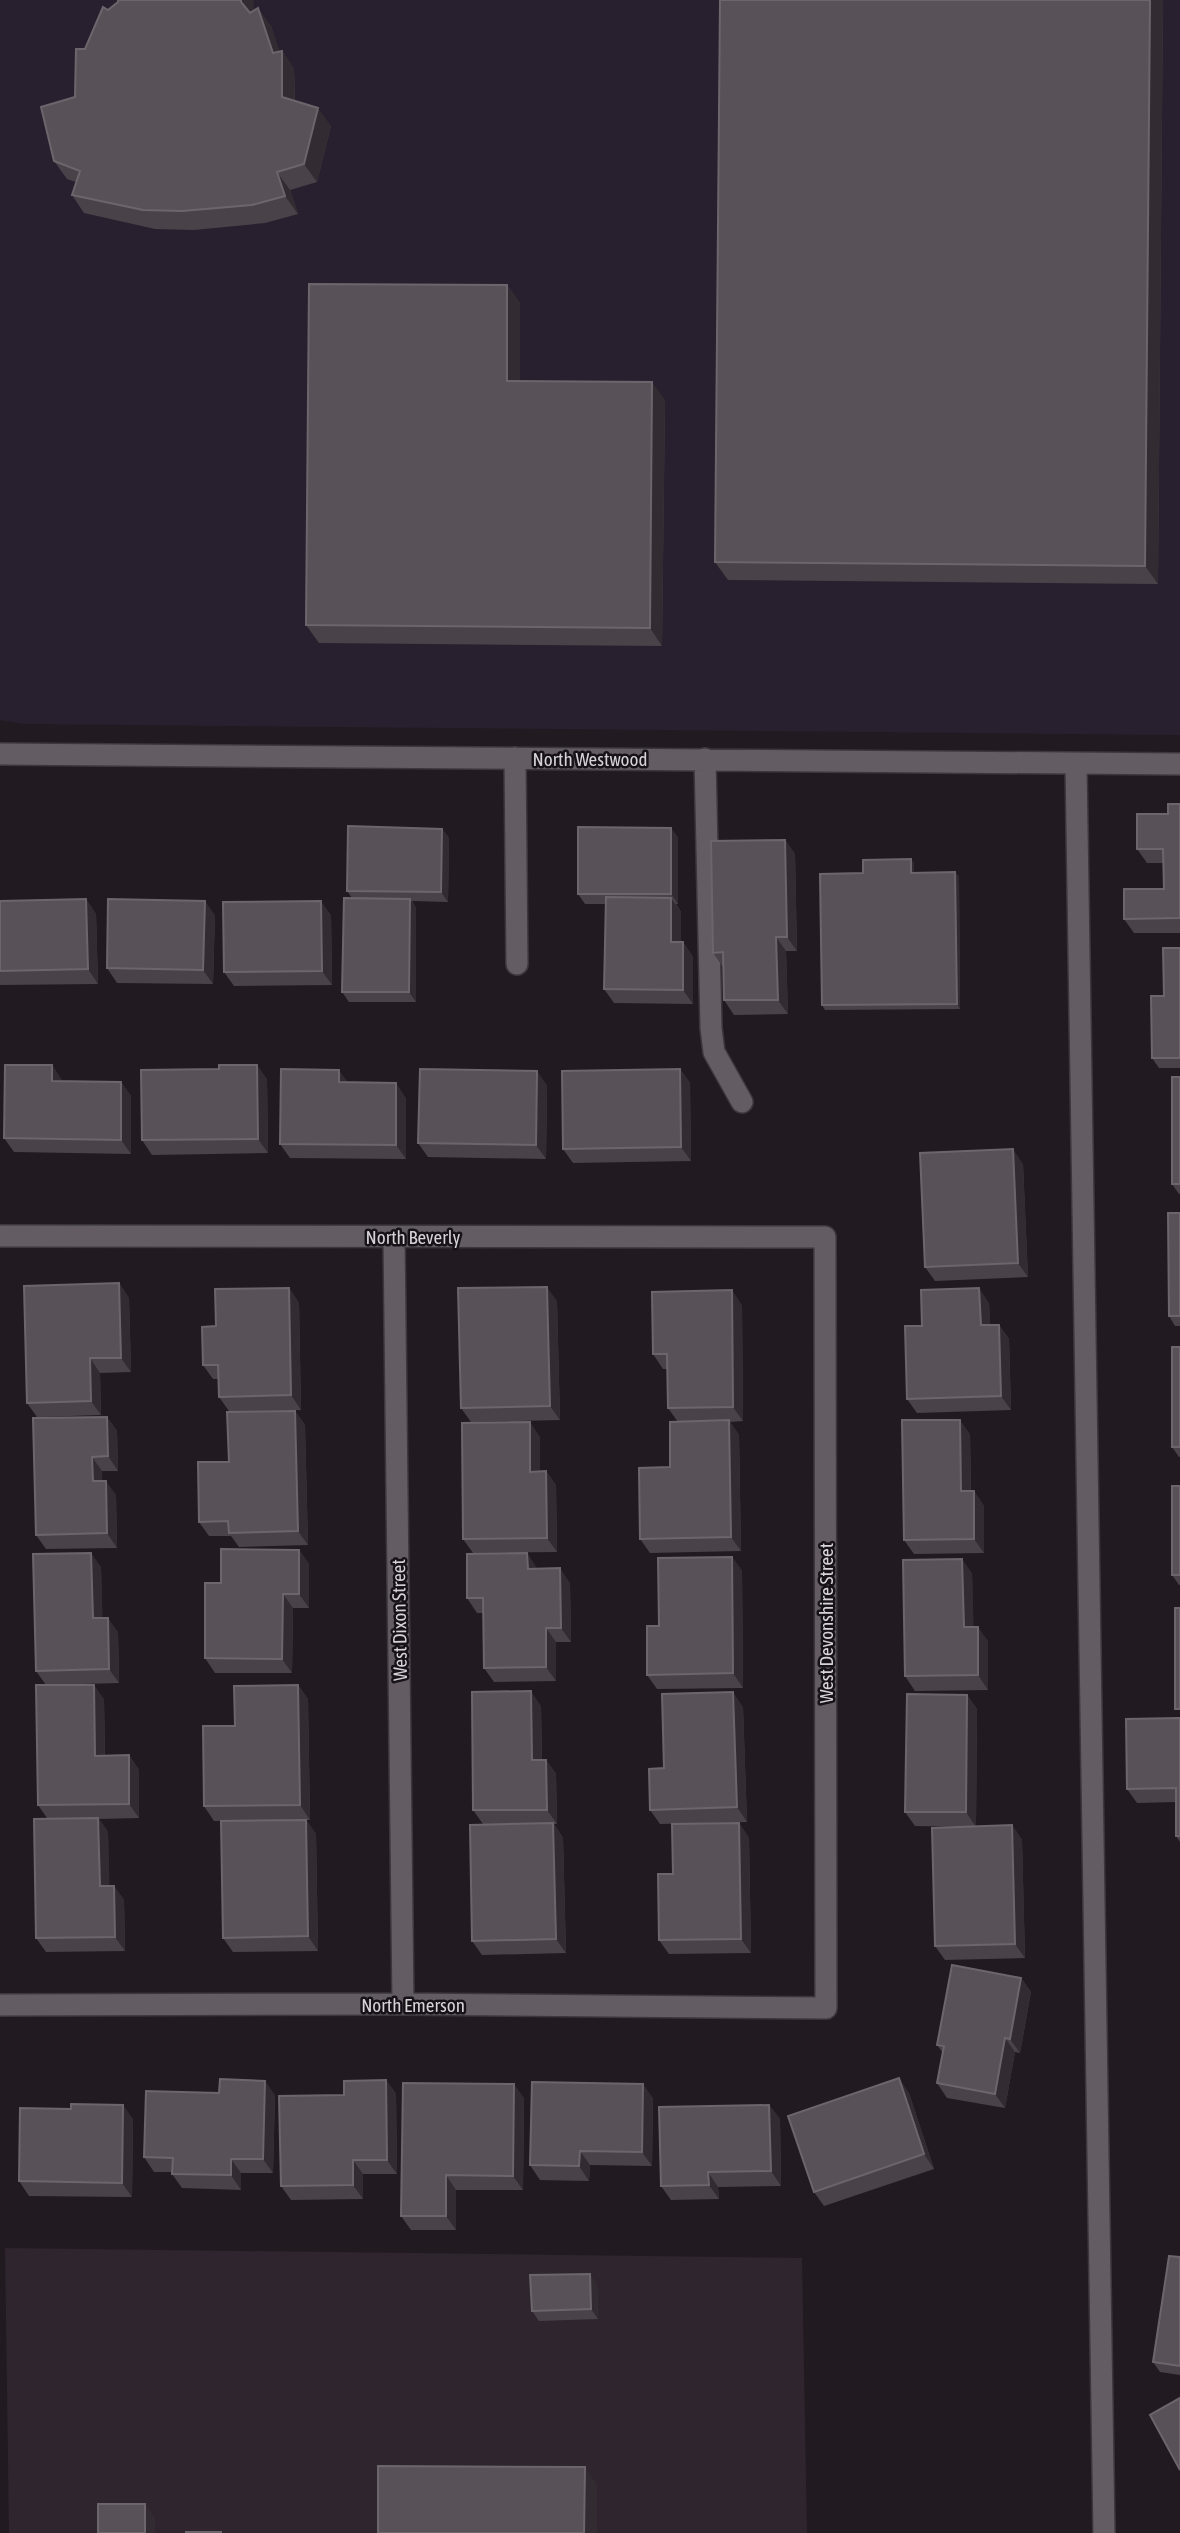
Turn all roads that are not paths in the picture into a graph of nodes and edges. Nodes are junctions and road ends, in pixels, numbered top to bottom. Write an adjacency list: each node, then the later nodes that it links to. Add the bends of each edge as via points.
1 (0, 754): 2 (street, North Westwood)
2 (515, 758): 3 (street, North Westwood); 6 (street)
3 (705, 760): 4 (street, North Westwood); 7 (street, via 710,1028 714,1052)
4 (1076, 764): 5 (street, North Westwood); 14 (street)
5 (1180, 764)
6 (517, 964)
7 (741, 1102)
8 (0, 1236): 9 (street, North Beverly)
9 (394, 1237): 10 (street, North Beverly); 11 (street, West Dixon Street)
10 (825, 1237): 13 (street, West Devonshire Street)
11 (403, 2004): 12 (street, North Emerson); 13 (street, North Emerson)
12 (0, 2005)
13 (826, 2008)
14 (1104, 2533)

